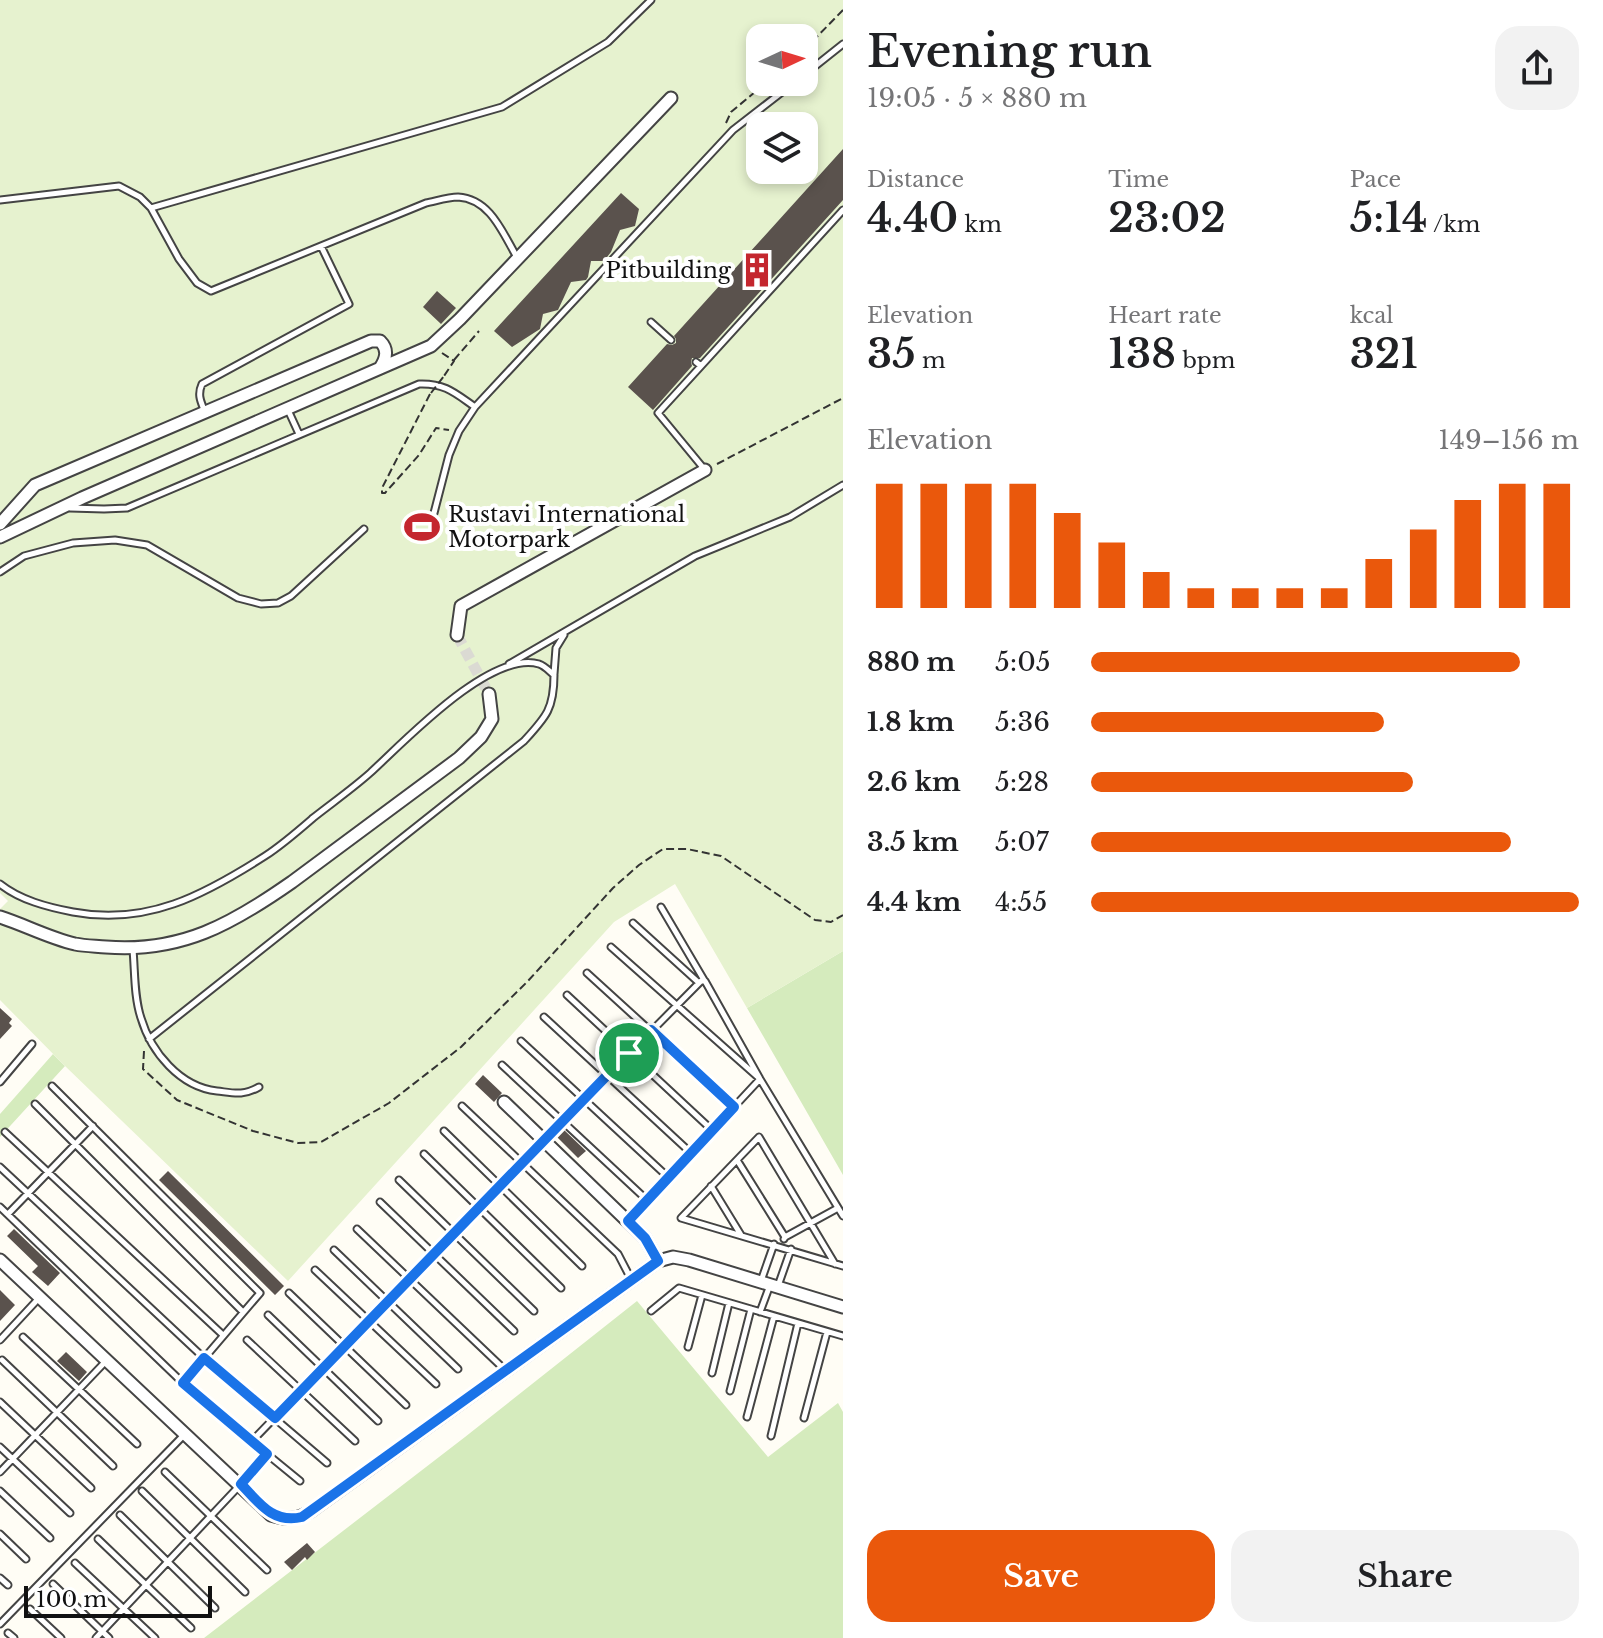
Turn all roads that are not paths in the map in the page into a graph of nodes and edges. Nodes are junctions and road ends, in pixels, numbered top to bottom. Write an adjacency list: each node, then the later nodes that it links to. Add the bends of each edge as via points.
1 (651, 0): 7 (lane, via 608,42 502,107)
2 (843, 44): 3 (lane)
3 (818, 64)
4 (777, 96): 14 (lane, via 733,130)
5 (671, 98): 10 (street)
6 (0, 200): 7 (lane, via 119,186)
7 (151, 208): 9 (lane, via 179,259 197,283 211,291)
8 (843, 210): 18 (lane, via 658,413)
9 (321, 246): 10 (lane, via 426,203 455,197 475,200 493,216); 16 (lane, via 349,304 202,384 199,398)
10 (518, 259): 13 (street, via 431,346)
11 (651, 322): 12 (lane)
12 (671, 340)
13 (380, 368): 15 (street); 16 (street, via 385,346 371,341)
14 (475, 407): 17 (lane, via 447,387 419,384); 21 (lane, via 449,455)
15 (288, 409): 17 (lane); 20 (street)
16 (205, 412): 22 (street, via 35,485)
17 (300, 434): 20 (lane, via 127,508)
18 (705, 470): 27 (street, via 461,606)
19 (843, 485): 26 (lane, via 790,517 695,556)
20 (58, 509): 24 (street)
21 (434, 513)
22 (0, 524)
23 (364, 529): 25 (lane, via 278,603 238,598 147,545 115,540 48,549 24,556)
24 (0, 537)
25 (0, 572)
26 (567, 631): 28 (lane); 29 (lane, via 556,648)
27 (457, 635)
28 (501, 668): 29 (lane, via 542,665); 31 (lane, via 455,697 268,854 207,890 141,914 95,916 51,908)
29 (554, 675): 45 (lane, via 545,717 524,741)
30 (489, 694): 38 (street, via 492,719 459,758 292,882 229,922 189,939)
31 (0, 884)
32 (661, 907): 40 (lane)
33 (0, 909): 36 (street)
34 (0, 917): 36 (street)
35 (633, 923): 40 (lane)
36 (23, 925): 38 (street, via 75,944)
37 (611, 947): 42 (lane)
38 (133, 949): 45 (lane, via 140,1015)
39 (587, 973): 44 (lane)
40 (701, 982): 42 (lane); 51 (lane)
41 (567, 995): 48 (lane)
42 (676, 1005): 44 (lane); 51 (lane)
43 (544, 1017): 50 (lane)
44 (651, 1030): 48 (lane); 59 (lane)
45 (149, 1039): 54 (lane, via 186,1081 205,1090 246,1094)
46 (521, 1041): 55 (lane)
47 (32, 1044): 52 (lane)
48 (629, 1053): 50 (lane); 62 (lane)
49 (502, 1065): 60 (lane)
50 (607, 1075): 55 (lane); 67 (lane)
51 (760, 1079): 59 (lane); 81 (lane)
52 (0, 1082)
53 (52, 1086): 61 (lane)
54 (259, 1087)
55 (583, 1099): 60 (lane); 73 (lane)
56 (504, 1102): 65 (street)
57 (35, 1104): 66 (lane)
58 (462, 1106): 70 (lane)
59 (734, 1107): 62 (lane)
60 (562, 1121): 65 (lane); 77 (lane)
61 (93, 1126): 66 (lane); 114 (lane, via 260,1293)
62 (712, 1130): 67 (lane)
63 (444, 1131): 75 (lane)
64 (5, 1132): 72 (lane)
65 (544, 1139): 70 (lane); 84 (street)
66 (75, 1144): 72 (lane); 114 (lane)
67 (691, 1153): 73 (lane)
68 (424, 1154): 80 (lane)
69 (737, 1159): 76 (lane); 85 (lane, via 759,1137); 89 (lane)
70 (522, 1162): 75 (lane); 102 (lane, via 618,1254)
71 (0, 1167): 129 (lane)
72 (48, 1172): 82 (lane); 122 (lane)
73 (669, 1178): 77 (lane)
74 (399, 1180): 87 (lane)
75 (500, 1185): 80 (lane); 98 (lane)
76 (711, 1186): 88 (lane); 88 (lane, via 681,1218)
77 (647, 1200): 84 (lane)
78 (380, 1202): 94 (lane)
79 (0, 1207): 82 (lane)
80 (478, 1207): 87 (lane); 104 (lane)
81 (838, 1208): 83 (lane); 85 (lane)
82 (8, 1214): 136 (lane)
83 (843, 1216)
84 (628, 1221): 96 (street)
85 (811, 1222): 89 (lane); 97 (lane)
86 (357, 1229): 101 (lane)
87 (453, 1233): 94 (lane); 112 (lane)
88 (742, 1235): 90 (lane)
89 (785, 1237): 91 (lane)
90 (774, 1244): 91 (lane); 103 (lane)
91 (781, 1247): 92 (lane)
92 (791, 1249): 97 (lane); 103 (lane)
93 (334, 1250): 108 (lane)
94 (433, 1253): 101 (lane); 120 (lane)
95 (0, 1260): 107 (street)
96 (658, 1261): 102 (street); 103 (street, via 689,1260)
97 (835, 1264): 99 (lane)
98 (582, 1266)
99 (843, 1266)
100 (315, 1270): 118 (lane)
101 (409, 1278): 108 (lane); 134 (lane)
102 (631, 1281): 134 (street)
103 (770, 1284): 110 (street); 115 (lane)
104 (561, 1288)
105 (289, 1293): 127 (lane)
106 (702, 1295): 109 (lane); 113 (lane, via 679,1288); 128 (lane)
107 (40, 1297): 125 (lane); 131 (street)
108 (387, 1301): 118 (lane); 133 (lane)
109 (729, 1303): 111 (lane); 135 (lane)
110 (843, 1307)
111 (751, 1309): 115 (lane); 140 (lane)
112 (534, 1311)
113 (651, 1311)
114 (243, 1312): 122 (lane)
115 (760, 1312): 117 (lane)
116 (268, 1315): 132 (lane)
117 (774, 1316): 119 (lane); 144 (lane)
118 (369, 1320): 127 (lane); 137 (lane)
119 (798, 1323): 121 (lane); 150 (lane)
120 (514, 1331)
121 (827, 1332): 123 (lane); 146 (lane)
122 (223, 1335): 129 (lane)
123 (843, 1336)
124 (23, 1337): 138 (lane)
125 (0, 1340)
126 (247, 1340): 139 (lane)
127 (344, 1346): 132 (lane); 142 (lane)
128 (688, 1347)
129 (204, 1358): 136 (lane); 145 (lane)
130 (2, 1360): 143 (lane)
131 (107, 1360): 138 (lane); 148 (street)
132 (323, 1368): 139 (lane); 147 (lane)
133 (458, 1369)
134 (506, 1371): 162 (street, via 302,1517 271,1515)
135 (712, 1373)
136 (183, 1383): 151 (lane)
137 (436, 1384)
138 (79, 1390): 143 (lane); 153 (lane)
139 (301, 1391): 145 (lane); 152 (lane)
140 (730, 1391)
141 (0, 1402): 149 (lane)
142 (406, 1405)
143 (57, 1413): 149 (lane); 158 (lane)
144 (747, 1417)
145 (275, 1418): 151 (lane); 157 (lane)
146 (804, 1418)
147 (378, 1421)
148 (186, 1433): 162 (street); 185 (lane)
149 (36, 1435): 156 (lane); 163 (lane)
150 (771, 1436)
151 (252, 1441): 155 (lane)
152 (355, 1441)
153 (137, 1444)
154 (0, 1447): 156 (lane)
155 (267, 1454): 161 (lane); 162 (lane)
156 (13, 1459): 159 (lane); 166 (lane)
157 (327, 1463)
158 (113, 1466)
159 (0, 1472)
160 (165, 1472): 168 (lane)
161 (300, 1481)
162 (241, 1484): 168 (lane)
163 (91, 1488)
164 (0, 1491): 170 (lane)
165 (142, 1491): 171 (lane)
166 (70, 1513)
167 (120, 1515): 174 (lane)
168 (211, 1516): 171 (lane); 176 (lane)
169 (0, 1534): 173 (lane)
170 (50, 1538)
171 (190, 1538): 174 (lane); 181 (lane)
172 (98, 1539): 180 (lane)
173 (26, 1559)
174 (168, 1562): 180 (lane); 183 (lane)
175 (75, 1563): 182 (lane)
176 (267, 1570)
177 (0, 1578): 179 (lane)
178 (53, 1584): 187 (lane)
179 (8, 1585)
180 (146, 1585): 182 (lane); 186 (lane)
181 (245, 1592)
182 (124, 1608): 187 (lane); 193 (lane)
183 (215, 1608)
184 (30, 1609): 190 (lane)
185 (0, 1624)
186 (191, 1628)
187 (102, 1631): 191 (lane); 192 (lane)
188 (8, 1633): 189 (lane)
189 (14, 1638)
190 (61, 1638)
191 (96, 1638)
192 (109, 1638)
193 (155, 1638)

